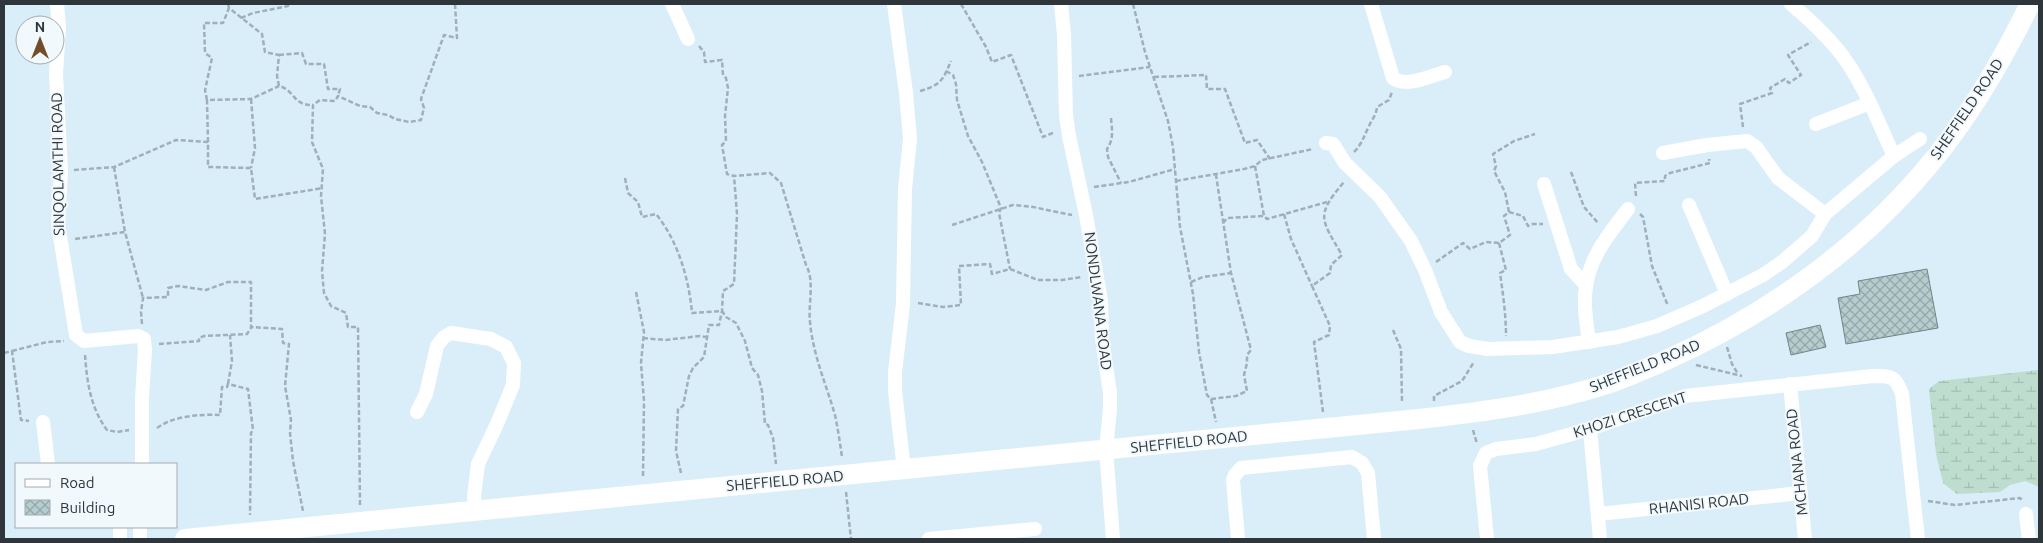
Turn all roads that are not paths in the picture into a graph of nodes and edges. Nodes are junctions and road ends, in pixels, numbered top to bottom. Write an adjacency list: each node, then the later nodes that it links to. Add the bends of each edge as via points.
1 (57, 4): 29 (street, SINQOLAMTHI ROAD, via 59,242 76,335 82,340 144,341)
2 (672, 4): 8 (street)
3 (894, 4): 30 (street, via 910,139 905,189 903,304 895,372)
4 (1061, 4): 27 (street, NONDLWANA ROAD, via 1068,125 1101,301 1110,393)
5 (1371, 4): 9 (street, via 1392,78 1411,81)
6 (1791, 4): 10 (street, via 1827,37)
7 (2030, 4): 27 (street, SHEFFIELD ROAD, via 1991,78 1959,126 1904,194 1806,280 1746,320 1686,351 1608,384 1518,406 1402,421)
8 (688, 38)
9 (1445, 72)
10 (1870, 103): 11 (street); 15 (street)
11 (1816, 124)
12 (1920, 139): 15 (street)
13 (1326, 144): 22 (street, via 1333,144 1349,167 1369,184 1395,216 1411,241 1448,325 1460,342 1478,348 1506,348)
14 (1663, 153): 19 (street, via 1747,141 1756,146 1778,178)
15 (1894, 156): 19 (street)
16 (1544, 184): 20 (street, via 1571,269)
17 (1689, 205): 21 (street)
18 (1628, 209): 20 (street, via 1607,234 1594,258)
19 (1826, 214): 21 (street, via 1812,236 1782,262)
20 (1586, 285): 22 (street)
21 (1727, 294): 22 (street, via 1639,332)
22 (1589, 342)
23 (1790, 384): 26 (street, KHOZI CRESCENT, via 1684,396); 31 (street, MCHANA ROAD); 45 (street, KHOZI CRESCENT, via 1873,376 1893,378 1897,382 1902,394)
24 (417, 412): 32 (street, via 426,394 436,346 444,337 451,332 491,339 506,347 514,362 513,385 478,464 474,496)
25 (43, 422): 28 (street)
26 (1590, 429): 33 (street); 42 (street, KHOZI CRESCENT, via 1536,444 1496,449 1486,454 1480,466)
27 (1106, 450): 30 (street, SHEFFIELD ROAD); 39 (street, NONDLWANA ROAD)
28 (48, 463)
29 (142, 463)
30 (904, 470): 32 (street, SHEFFIELD ROAD, via 845,483 643,495)
31 (1800, 493): 33 (street, RHANISI ROAD); 44 (street, MCHANA ROAD)
32 (476, 511): 37 (street, SHEFFIELD ROAD)
33 (1598, 514): 43 (street)
34 (2026, 514): 46 (street)
35 (1034, 529): 36 (street)
36 (983, 537): 38 (street)
37 (185, 539)
38 (929, 539)
39 (1113, 539)
40 (1238, 539): 41 (street, via 1233,480 1237,471 1352,457 1362,463 1368,473)
41 (1374, 539)
42 (1487, 539)
43 (1600, 539)
44 (1805, 539)
45 (1918, 539)
46 (2029, 539)

